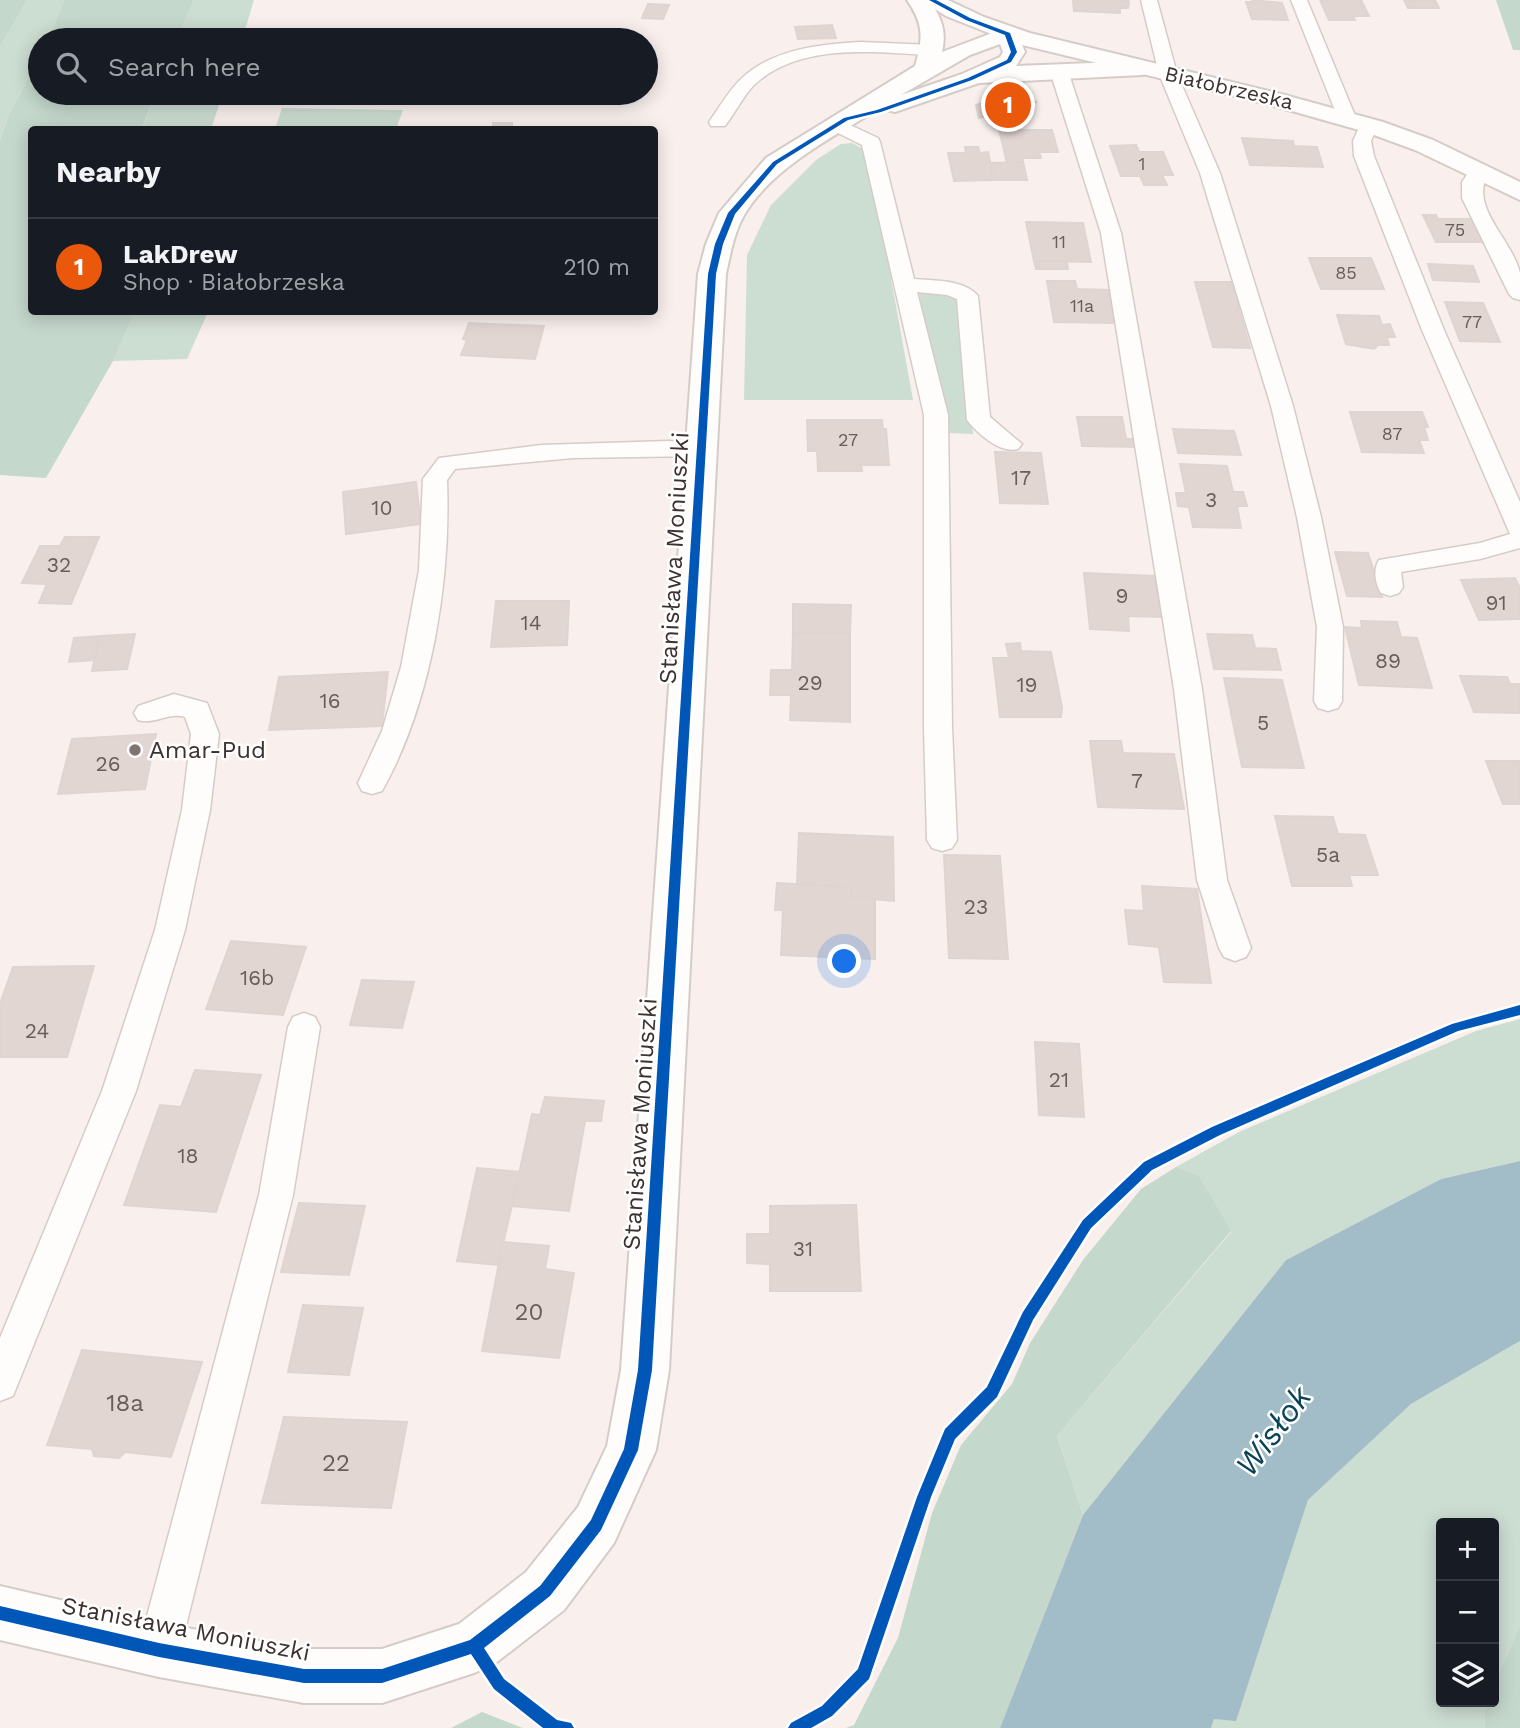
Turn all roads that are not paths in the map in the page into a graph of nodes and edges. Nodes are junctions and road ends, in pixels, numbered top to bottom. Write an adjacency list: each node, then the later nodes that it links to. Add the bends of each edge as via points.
1 (918, 0): 6 (street, via 932,18)
2 (932, 0): 5 (street, Białobrzeska)
3 (1149, 0): 9 (lane)
4 (1299, 0): 11 (lane)
5 (1008, 34): 6 (street, Stanisława Moniuszki); 7 (street, Białobrzeska); 10 (street, via 1014,52 1009,61)
6 (928, 60): 12 (lane, via 823,51 798,55 772,64 749,80); 13 (street, Stanisława Moniuszki)
7 (1142, 68): 8 (street); 9 (street, Białobrzeska)
8 (1059, 71): 10 (street); 27 (lane, via 1111,233 1188,689 1212,880)
9 (1168, 74): 11 (street, Białobrzeska); 23 (lane, via 1239,260 1285,418 1310,517 1330,627)
10 (970, 79): 13 (street)
11 (1358, 121): 14 (street, Białobrzeska); 20 (lane, via 1364,156)
12 (719, 122)
13 (841, 122): 16 (lane, via 872,142); 19 (street, Stanisława Moniuszki, via 775,163 728,223 712,274)
14 (1480, 170): 15 (street, Białobrzeska); 17 (lane, via 1472,182 1472,198)
15 (1520, 192)
16 (906, 284): 18 (lane, via 951,289 967,296 979,420); 26 (lane, via 936,415)
17 (1520, 294)
18 (1010, 444)
19 (700, 449): 25 (lane, via 624,448 447,463 435,479 435,527 420,642 398,726); 31 (street, Stanisława Moniuszki, via 645,1370 631,1450 596,1525 545,1591 474,1646 382,1676 304,1676)
20 (1520, 530)
21 (1520, 540): 22 (lane, via 1388,566)
22 (1390, 587)
23 (1328, 701)
24 (148, 713): 29 (lane, via 174,704 197,710 205,734 196,810 170,930 118,1091)
25 (372, 783)
26 (942, 840)
27 (1235, 948)
28 (304, 1027): 31 (lane, via 276,1195)
29 (0, 1384)
30 (0, 1613): 31 (street, Stanisława Moniuszki)
31 (159, 1650)

